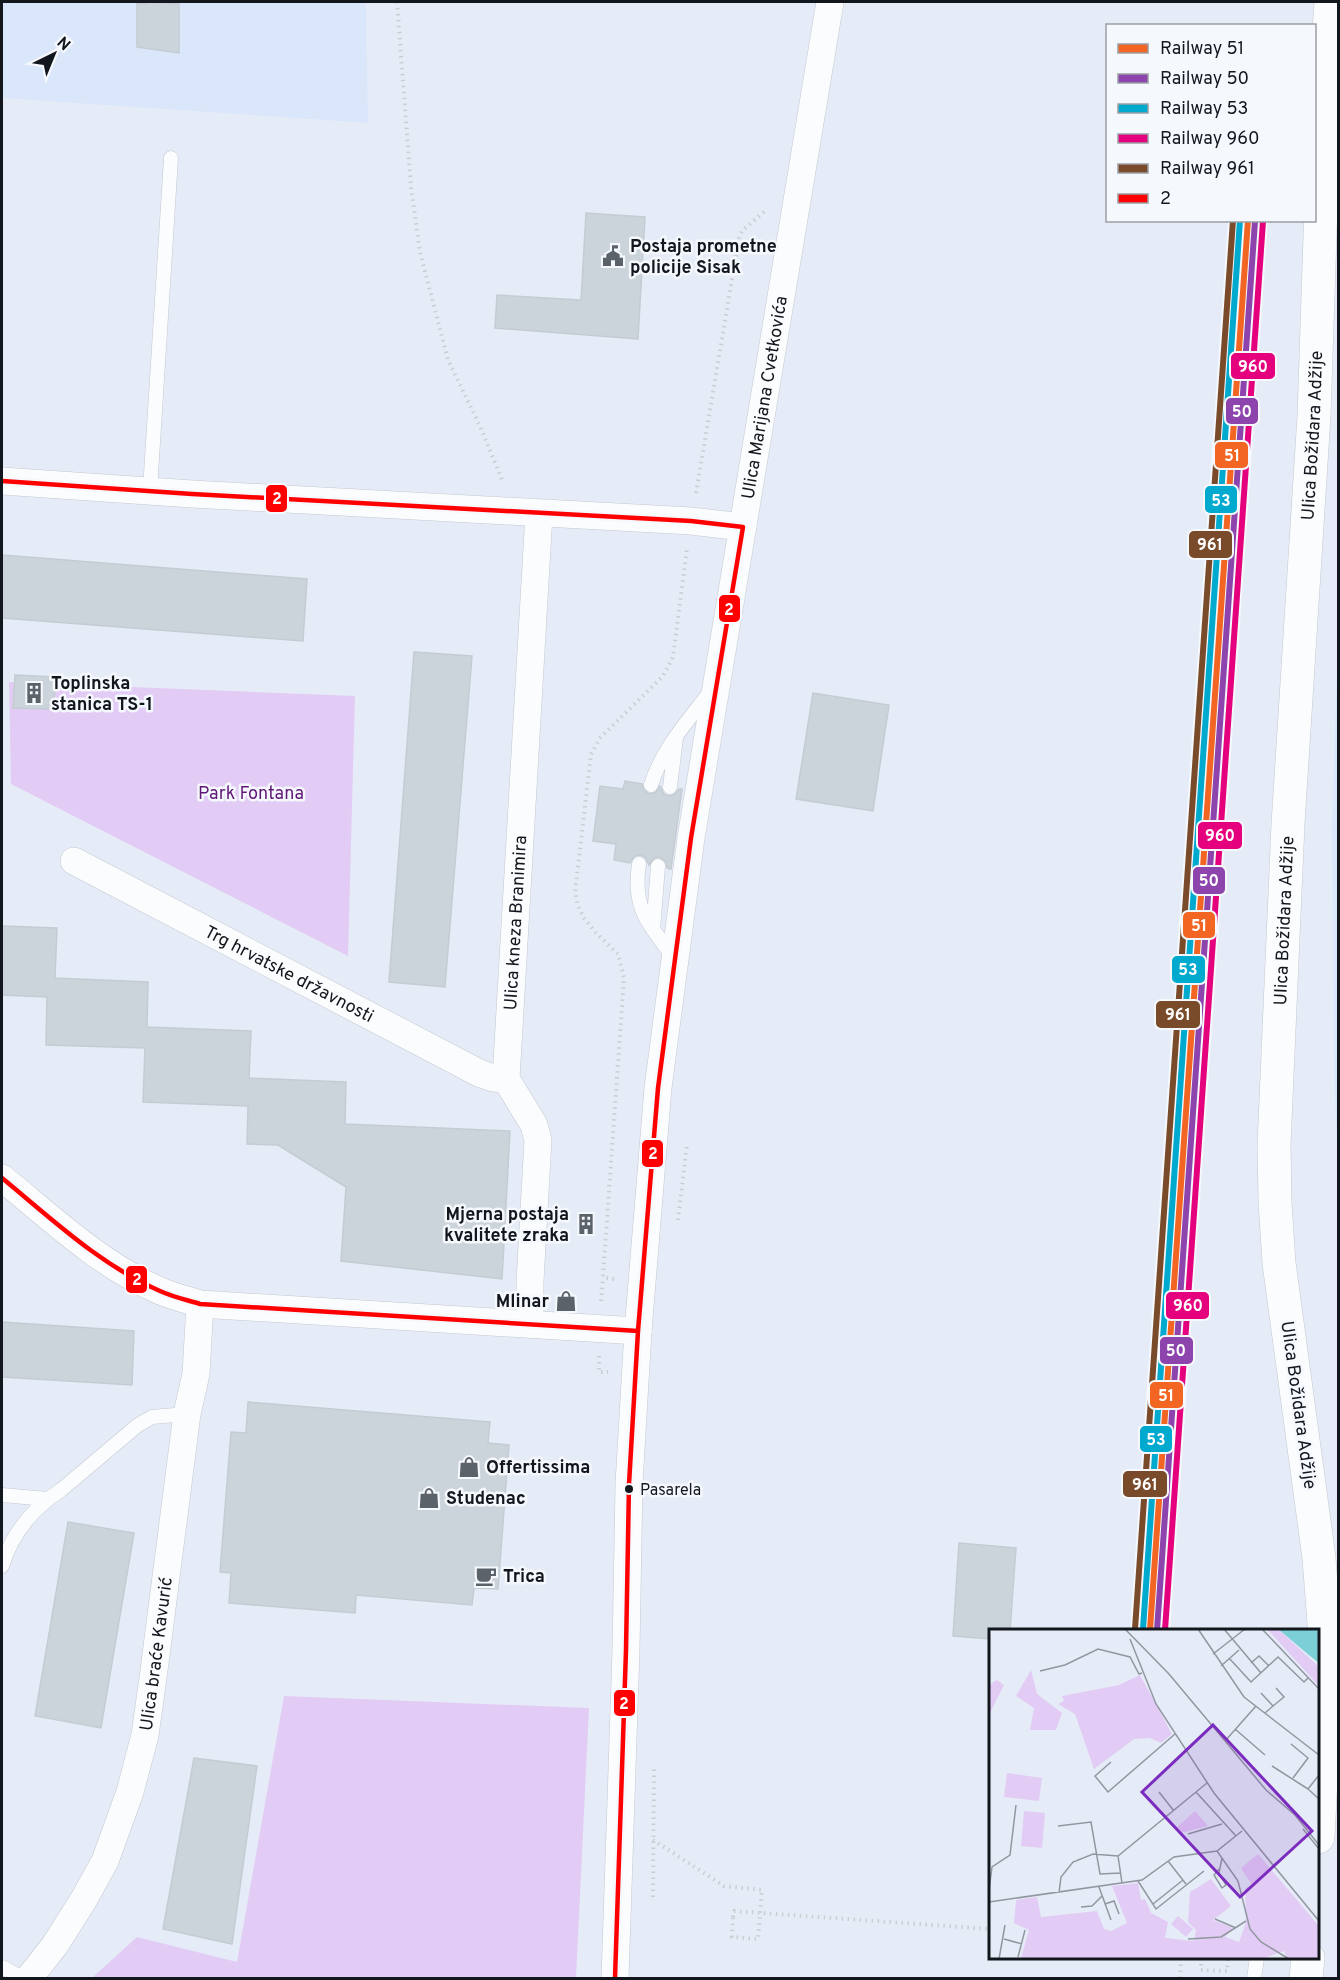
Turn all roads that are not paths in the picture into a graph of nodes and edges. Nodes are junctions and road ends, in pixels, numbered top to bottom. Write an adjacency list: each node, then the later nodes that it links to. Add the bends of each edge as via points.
1 (830, 2): 7 (street, Ulica Marijana Cvetkovića)
2 (1331, 2): 26 (main road, Ulica Božidara Adžije, via 1325,86 1323,267 1288,824 1274,1145 1279,1263 1320,1558 1327,1663)
3 (171, 158): 5 (lane)
4 (2, 481): 5 (street)
5 (150, 490): 6 (street)
6 (538, 514): 7 (street); 17 (street, Ulica kneza Branimira)
7 (743, 527): 8 (street, Ulica Marijana Cvetkovića)
8 (716, 686): 9 (lane); 16 (street, Ulica Marijana Cvetkovića)
9 (676, 736): 10 (lane, via 657,765); 11 (lane)
10 (651, 785)
11 (670, 788)
12 (74, 861): 17 (street, Trg hrvatske državnosti, via 479,1073)
13 (639, 864): 15 (lane, via 636,890)
14 (658, 866): 15 (lane)
15 (653, 930): 16 (lane)
16 (674, 958): 21 (street, Ulica Marijana Cvetkovića, via 658,1088)
17 (506, 1079): 20 (street, via 534,1125 538,1140)
18 (2, 1178): 19 (street, via 126,1274 157,1290)
19 (200, 1304): 20 (street); 22 (street, Ulica braće Kavurić, via 196,1374)
20 (530, 1323): 21 (street)
21 (638, 1331): 32 (street, Ulica Marijana Cvetkovića, via 629,1484)
22 (187, 1414): 24 (lane, via 152,1417 138,1425); 31 (street, Ulica braće Kavurić, via 145,1735 130,1792 105,1861 55,1945)
23 (2, 1495): 24 (lane)
24 (47, 1499): 25 (lane, via 14,1537)
25 (2, 1566)
26 (1319, 1803)
27 (1257, 1959): 33 (lane)
28 (1308, 1959): 34 (main road)
29 (2, 1967): 30 (lane)
30 (22, 1978)
31 (29, 1978)
32 (615, 1978)
33 (1254, 1978)
34 (1306, 1978)

